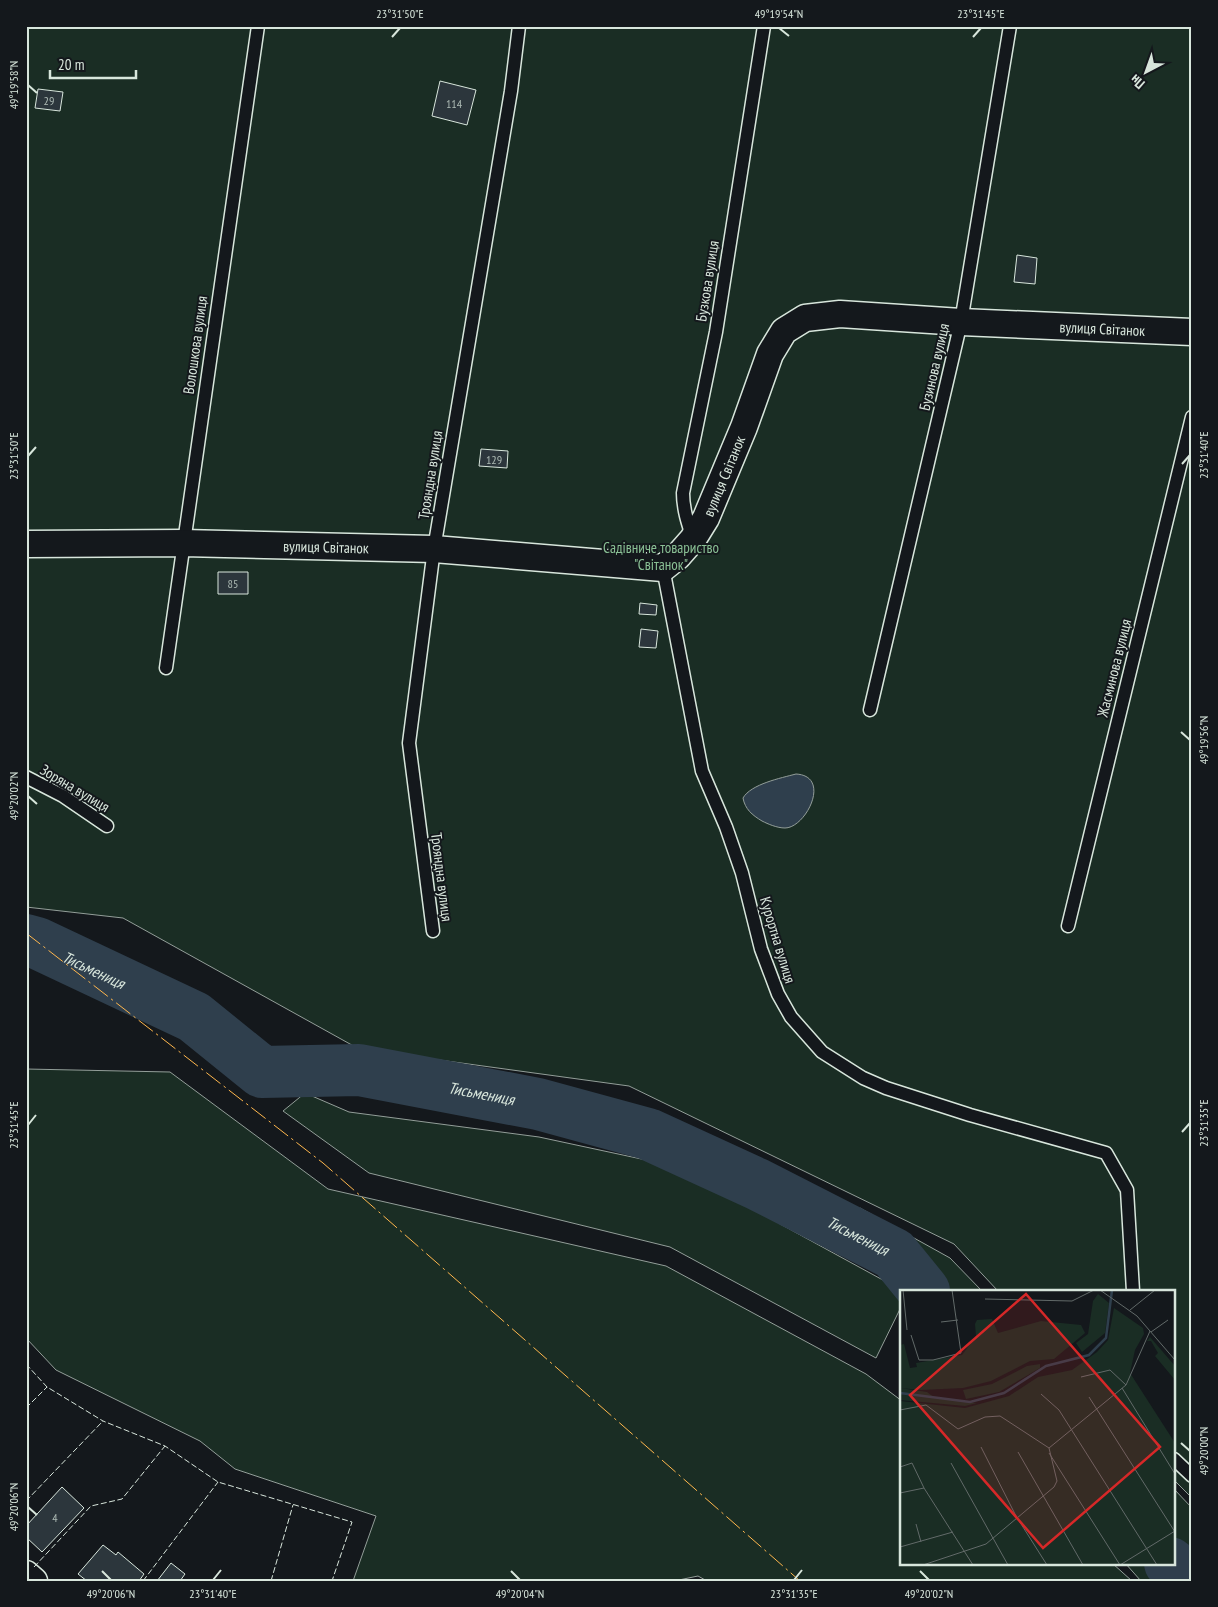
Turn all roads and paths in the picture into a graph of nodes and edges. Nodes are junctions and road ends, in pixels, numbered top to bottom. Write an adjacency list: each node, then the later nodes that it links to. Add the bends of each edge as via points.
1 (258, 26): 9 (lane, Волошкова вулиця)
2 (519, 26): 11 (lane, Трояндна вулиця, via 511,91)
3 (764, 26): 8 (lane, Бузкова вулиця, via 716,332 683,493)
4 (1010, 26): 5 (lane, Бузинова вулиця)
5 (961, 322): 6 (street, вулиця Світанок); 8 (street, вулиця Світанок, via 840,314 804,318 784,331 770,354 744,427 706,518); 14 (lane, Бузинова вулиця)
6 (1192, 332)
7 (1192, 417): 17 (lane, Жасминова вулиця)
8 (693, 539): 12 (street, вулиця Світанок)
9 (183, 543): 10 (street, вулиця Світанок); 11 (street, вулиця Світанок); 13 (lane, Волошкова вулиця)
10 (26, 544)
11 (434, 549): 12 (street, вулиця Світанок); 18 (lane, Трояндна вулиця, via 409,744)
12 (663, 568): 19 (lane, Курортна вулиця, via 702,771 742,873 761,949 778,994 791,1017 822,1052 871,1082 970,1115 1106,1153 1127,1190)
13 (166, 668)
14 (870, 710)
15 (26, 777): 16 (lane, Зоряна вулиця, via 63,796)
16 (107, 826)
17 (1068, 926)
18 (433, 931)
19 (1133, 1290)
20 (1176, 1461): 21 (lane)
21 (1192, 1476)
22 (26, 1574): 23 (street)
23 (34, 1581)

